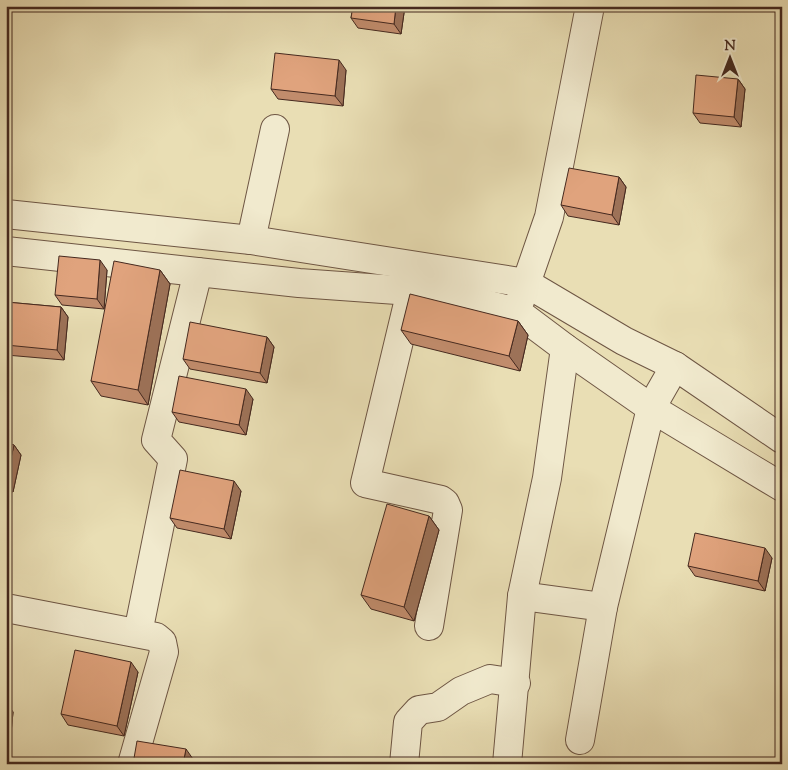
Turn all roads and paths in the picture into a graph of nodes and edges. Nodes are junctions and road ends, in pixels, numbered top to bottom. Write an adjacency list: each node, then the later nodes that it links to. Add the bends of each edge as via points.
1 (590, 6): 7 (street, via 549,216)
2 (275, 129): 4 (street)
3 (6, 214): 4 (street)
4 (250, 240): 7 (street)
5 (6, 251): 6 (street)
6 (198, 272): 8 (street); 19 (street, via 156,440 174,459)
7 (526, 283): 9 (street); 11 (street, via 624,341)
8 (411, 291): 9 (street); 18 (street, via 365,483 441,500 447,506)
9 (517, 312): 10 (street)
10 (565, 348): 12 (street); 15 (street, via 547,478)
11 (675, 366): 12 (street); 13 (street)
12 (651, 408): 14 (street); 16 (street)
13 (782, 439)
14 (782, 487)
15 (522, 596): 16 (street); 20 (street)
16 (603, 607): 21 (street)
17 (6, 608): 19 (street)
18 (429, 626)
19 (138, 634): 22 (street, via 162,642 164,652)
20 (516, 683): 23 (street, via 490,679 461,691 438,707 419,710 408,722); 24 (street)
21 (580, 740)
22 (132, 764)
23 (404, 764)
24 (507, 764)

